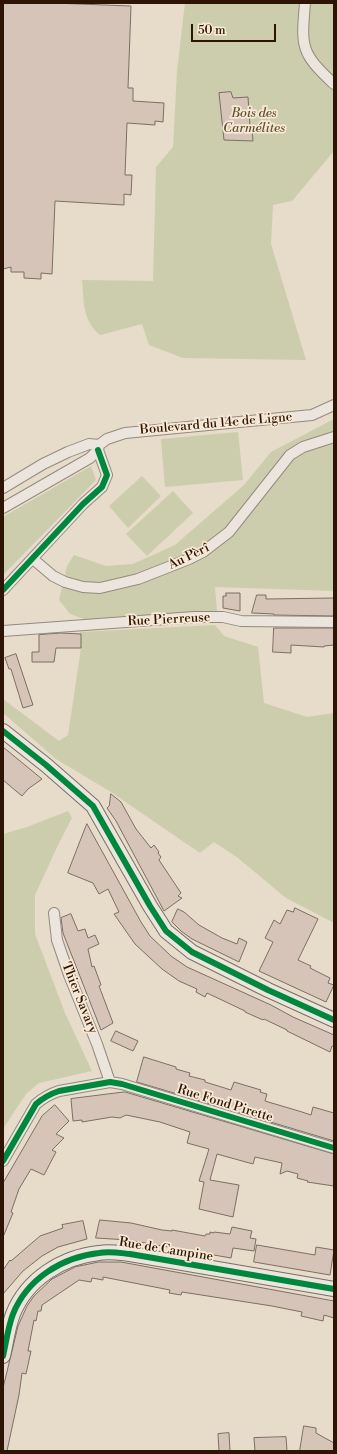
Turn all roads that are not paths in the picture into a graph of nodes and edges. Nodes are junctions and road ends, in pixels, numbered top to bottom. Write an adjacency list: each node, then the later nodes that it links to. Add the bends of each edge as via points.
1 (305, 3): 2 (street, via 303,38 306,52 315,66)
2 (334, 84)
3 (334, 405): 5 (street, Boulevard du 14e de Ligne, via 312,416 125,433 107,439)
4 (334, 437): 8 (street, Au Pèrî, via 303,447 290,455 233,529 203,552 189,559 138,579 100,588 65,582 53,576)
5 (98, 447): 6 (street, via 89,444 68,452); 7 (street, via 90,458); 8 (street, via 106,475 102,487)
6 (3, 488)
7 (3, 508)
8 (33, 559): 9 (street)
9 (3, 590)
10 (334, 622): 11 (street, Rue Pierreuse, via 241,621 223,617 194,617)
11 (3, 631)
12 (3, 731): 14 (street, via 93,806 166,931 192,952)
13 (54, 913): 15 (street, Thier Savary, via 57,940)
14 (334, 1020)
15 (110, 1082): 16 (street, Rue Fond Pirette); 17 (street, via 59,1091 36,1104)
16 (334, 1148)
17 (3, 1161)
18 (334, 1289): 19 (street, Rue de Campine, via 130,1254 88,1254 58,1265 30,1287 13,1314)
19 (3, 1356)

